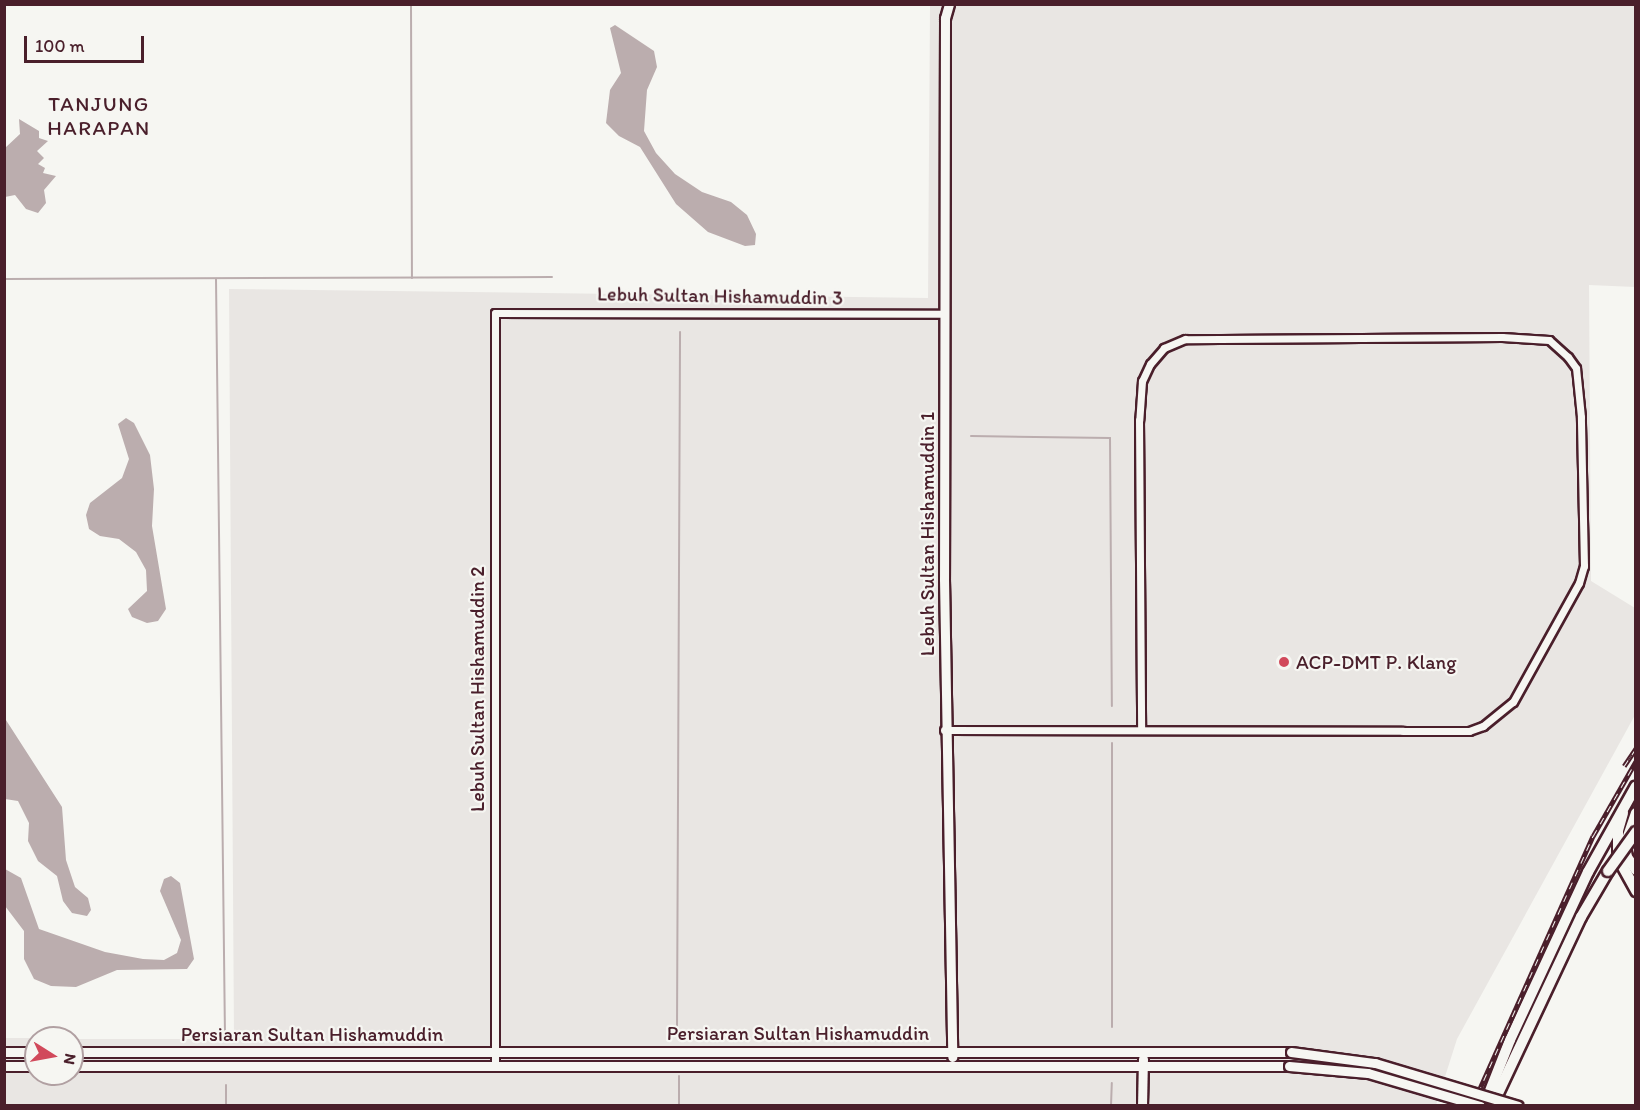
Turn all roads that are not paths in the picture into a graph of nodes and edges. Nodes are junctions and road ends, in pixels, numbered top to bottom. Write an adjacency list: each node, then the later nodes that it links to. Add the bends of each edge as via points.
1 (949, 4): 3 (street, Lebuh Sultan Hishamuddin 1, via 945,18)
2 (495, 313): 3 (street, Lebuh Sultan Hishamuddin 3); 17 (street, Lebuh Sultan Hishamuddin 2)
3 (945, 314): 4 (street, Lebuh Sultan Hishamuddin 1)
4 (944, 730): 5 (street); 12 (street, Lebuh Sultan Hishamuddin 1)
5 (1141, 730): 5 (street, via 1469,731 1498,717 1513,702 1580,584 1584,566 1581,417 1576,368 1568,357 1549,340 1502,337 1185,339 1164,348 1142,381 1139,420)
6 (1634, 789): 11 (main road, via 1619,825 1617,845 1621,869); 26 (main road, via 1583,883)
7 (1635, 813): 10 (main road, via 1625,844)
8 (1635, 821): 9 (main road)
9 (1635, 832): 27 (main road, bridge, via 1581,917)
10 (1635, 870)
11 (1635, 891)
12 (952, 1051): 13 (street, Persiaran Sultan Hishamuddin); 17 (street, Persiaran Sultan Hishamuddin); 19 (street, Lebuh Sultan Hishamuddin 1)
13 (1143, 1051): 20 (street); 28 (street, Persiaran Sultan Hishamuddin, bridge, via 1291,1052 1375,1063)
14 (4, 1052): 15 (street)
15 (24, 1052)
16 (87, 1052): 17 (street, Persiaran Sultan Hishamuddin); 24 (street)
17 (495, 1052): 18 (street, Lebuh Sultan Hishamuddin 2)
18 (495, 1065): 19 (street, Persiaran Sultan Hishamuddin); 24 (street, Persiaran Sultan Hishamuddin)
19 (952, 1065): 20 (street, Persiaran Sultan Hishamuddin)
20 (1143, 1065): 25 (street); 26 (street, Persiaran Sultan Hishamuddin, bridge, via 1289,1066 1368,1073)
21 (4, 1066): 22 (street)
22 (24, 1066)
23 (84, 1066): 24 (street, Persiaran Sultan Hishamuddin)
24 (88, 1066)
25 (1142, 1106)
26 (1482, 1106)
27 (1492, 1106)
28 (1518, 1106)

